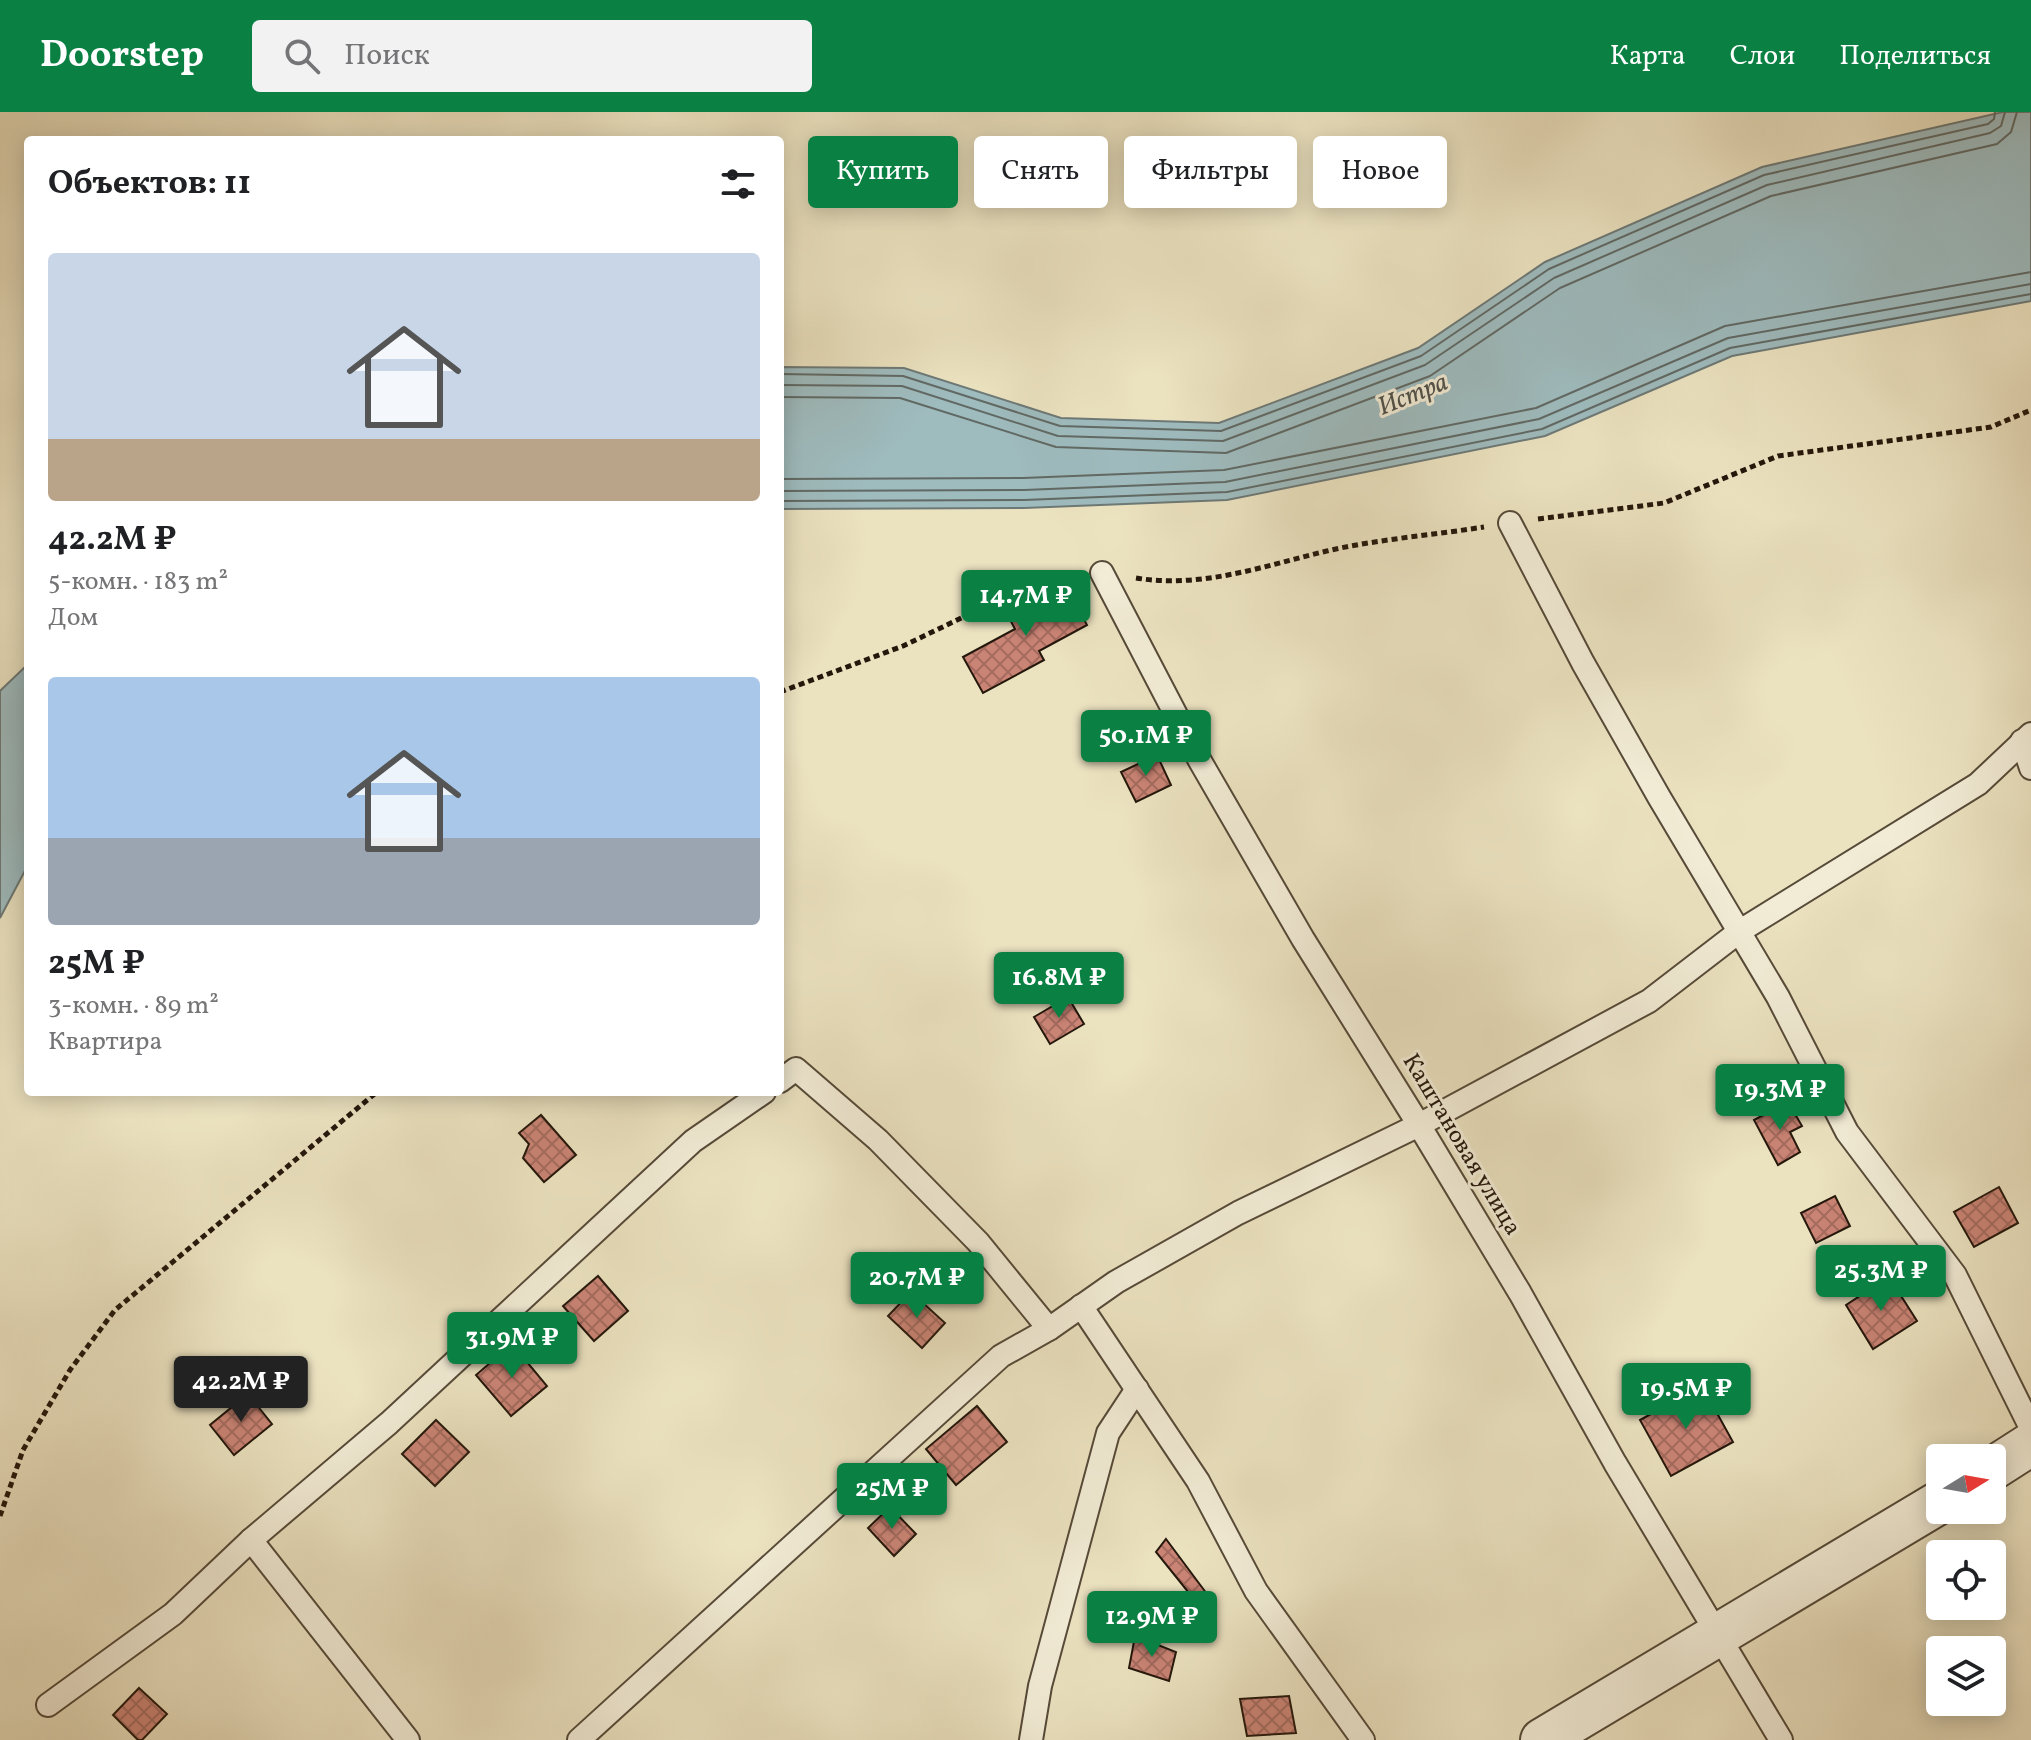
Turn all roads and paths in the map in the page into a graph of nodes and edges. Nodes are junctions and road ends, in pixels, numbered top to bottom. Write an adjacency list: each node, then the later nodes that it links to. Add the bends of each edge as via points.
1 (2031, 410): 2 (path, via 1991,427 1778,456 1664,503)
2 (1510, 523): 3 (path, via 1332,550 1243,574 1166,583); 7 (lane, via 1583,663)
3 (1102, 573): 4 (path, via 1053,574 903,646); 11 (lane, Каштановая улица, via 1200,761)
4 (784, 691)
5 (2026, 738): 6 (lane); 7 (lane, via 1978,784)
6 (2031, 768)
7 (1740, 931): 11 (lane, via 1649,1001); 15 (lane, via 1847,1132 1955,1275)
8 (784, 1078): 13 (lane, via 796,1069 878,1140 978,1242)
9 (372, 1096): 19 (path, via 115,1310 70,1370 23,1450)
10 (758, 1096): 20 (lane, via 693,1141 389,1423)
11 (1419, 1125): 12 (lane, via 1238,1213); 21 (lane, Каштановая улица)
12 (1081, 1306): 13 (lane); 14 (lane)
13 (1049, 1329): 24 (lane, via 1001,1356)
14 (1137, 1389): 25 (lane, via 1108,1433 1040,1686); 26 (lane, via 1198,1481 1256,1591)
15 (2031, 1428)
16 (2031, 1444): 17 (street)
17 (2006, 1460)
18 (1926, 1510): 21 (street)
19 (0, 1516)
20 (251, 1540): 22 (lane, via 173,1614); 23 (lane)
21 (1716, 1634): 27 (street); 28 (lane, Каштановая улица)
22 (48, 1705)
23 (408, 1740)
24 (579, 1740)
25 (1031, 1740)
26 (1363, 1740)
27 (1542, 1740)
28 (1781, 1740)

